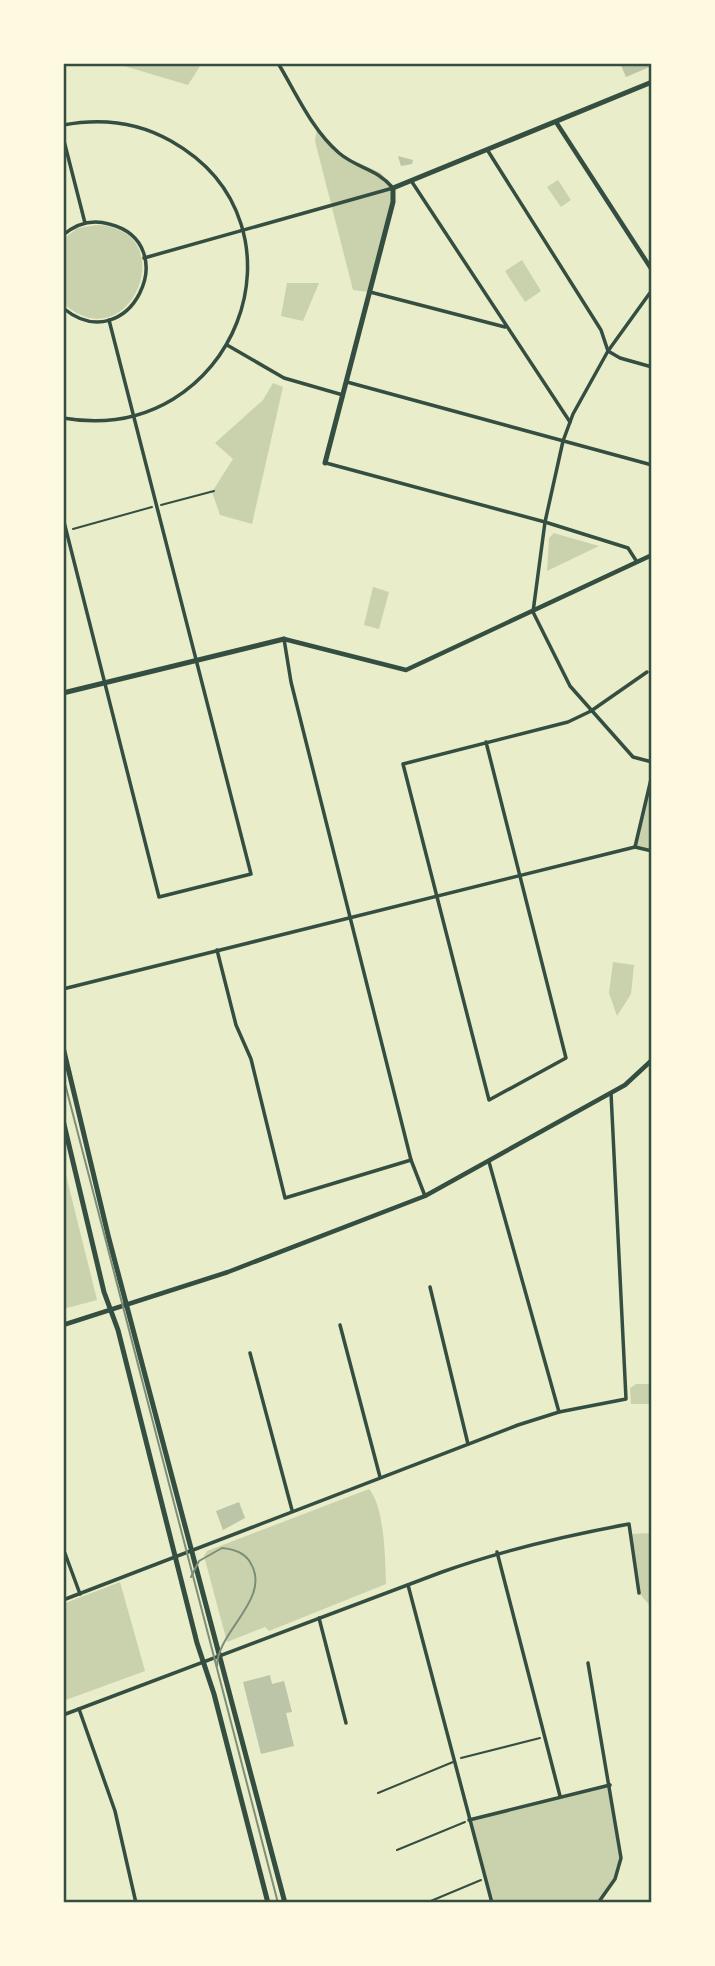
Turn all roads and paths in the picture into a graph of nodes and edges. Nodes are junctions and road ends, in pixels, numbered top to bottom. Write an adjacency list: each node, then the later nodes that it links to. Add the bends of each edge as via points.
1 (279, 63): 8 (street, via 317,128 341,155 381,173)
2 (652, 82): 3 (main road)
3 (556, 122): 6 (main road); 13 (street)
4 (63, 125): 10 (street, via 117,123 173,142 217,181)
5 (63, 138): 9 (street)
6 (488, 151): 7 (main road); 20 (street, via 601,330)
7 (412, 182): 8 (main road); 18 (street)
8 (393, 188): 10 (street); 15 (main road)
9 (85, 223): 11 (street); 12 (street, via 106,223 124,230)
10 (241, 231): 12 (street); 19 (street, via 246,288)
11 (63, 235)
12 (144, 258): 17 (street, via 141,294 128,310)
13 (652, 270)
14 (652, 290): 20 (street)
15 (369, 292): 18 (street); 22 (main road)
16 (63, 308): 17 (street, via 83,319)
17 (109, 320): 24 (street)
18 (507, 327): 26 (street)
19 (227, 345): 23 (street, via 284,378); 24 (street, via 185,392)
20 (608, 351): 21 (street); 26 (street)
21 (652, 367)
22 (346, 382): 23 (main road); 27 (street)
23 (343, 395): 28 (main road)
24 (134, 417): 25 (street); 31 (street)
25 (63, 418)
26 (570, 422): 27 (street)
27 (563, 441): 29 (street); 33 (street)
28 (325, 463): 33 (street)
29 (652, 465)
30 (214, 491): 31 (path)
31 (157, 506): 34 (path); 39 (street)
32 (63, 518): 34 (street)
33 (545, 522): 36 (street, via 628,548); 37 (street)
34 (66, 531): 41 (street)
35 (652, 555): 36 (street)
36 (637, 562): 37 (street)
37 (534, 612): 38 (street, via 406,670); 43 (street, via 570,686)
38 (284, 639): 39 (main road); 51 (street)
39 (195, 659): 41 (main road); 41 (street, via 251,874 159,897)
40 (648, 672): 43 (street)
41 (105, 682): 42 (main road)
42 (63, 693)
43 (591, 711): 44 (street, via 568,722); 45 (street, via 633,757)
44 (486, 742): 49 (street); 50 (street, via 403,764)
45 (652, 762)
46 (652, 775): 47 (street)
47 (635, 847): 48 (street); 49 (street)
48 (652, 850)
49 (521, 875): 50 (street); 50 (street, via 566,1058 489,1100)
50 (437, 895): 51 (street)
51 (352, 918): 52 (street); 58 (street)
52 (218, 950): 53 (street); 58 (street, via 285,1198)
53 (63, 989)
54 (63, 1047): 62 (main road)
55 (652, 1060): 56 (street)
56 (611, 1094): 59 (street); 67 (street, via 626,1399)
57 (63, 1120): 63 (main road)
58 (411, 1160): 60 (street)
59 (489, 1162): 60 (street); 67 (street)
60 (425, 1196): 62 (street)
61 (430, 1287): 68 (street)
62 (127, 1306): 63 (street); 72 (main road)
63 (110, 1311): 64 (street); 74 (main road)
64 (63, 1325)
65 (340, 1325): 69 (street)
66 (250, 1353): 70 (street)
67 (559, 1412): 68 (street)
68 (468, 1444): 69 (street)
69 (380, 1477): 70 (street)
70 (292, 1510): 72 (street)
71 (63, 1548): 77 (street)
72 (191, 1551): 74 (street); 80 (main road)
73 (497, 1552): 75 (street); 76 (street, via 629,1524); 86 (street)
74 (176, 1558): 77 (street); 81 (main road)
75 (408, 1585): 79 (street); 87 (street)
76 (639, 1593)
77 (80, 1594): 78 (street)
78 (63, 1600)
79 (319, 1618): 80 (street); 85 (street)
80 (221, 1656): 81 (street); 96 (main road)
81 (202, 1663): 83 (street); 95 (main road)
82 (588, 1663): 88 (street)
83 (79, 1709): 84 (street); 94 (street, via 115,1811)
84 (63, 1715)
85 (346, 1723)
86 (545, 1737): 87 (path); 90 (street)
87 (454, 1761): 89 (lane); 91 (street)
88 (610, 1785): 90 (street); 99 (street, via 621,1858 615,1880)
89 (378, 1793)
90 (560, 1796): 91 (street)
91 (469, 1820): 92 (path); 93 (street)
92 (397, 1850)
93 (485, 1878): 97 (path); 98 (street)
94 (136, 1903)
95 (268, 1903)
96 (285, 1903)
97 (426, 1903)
98 (492, 1903)
99 (598, 1903)

